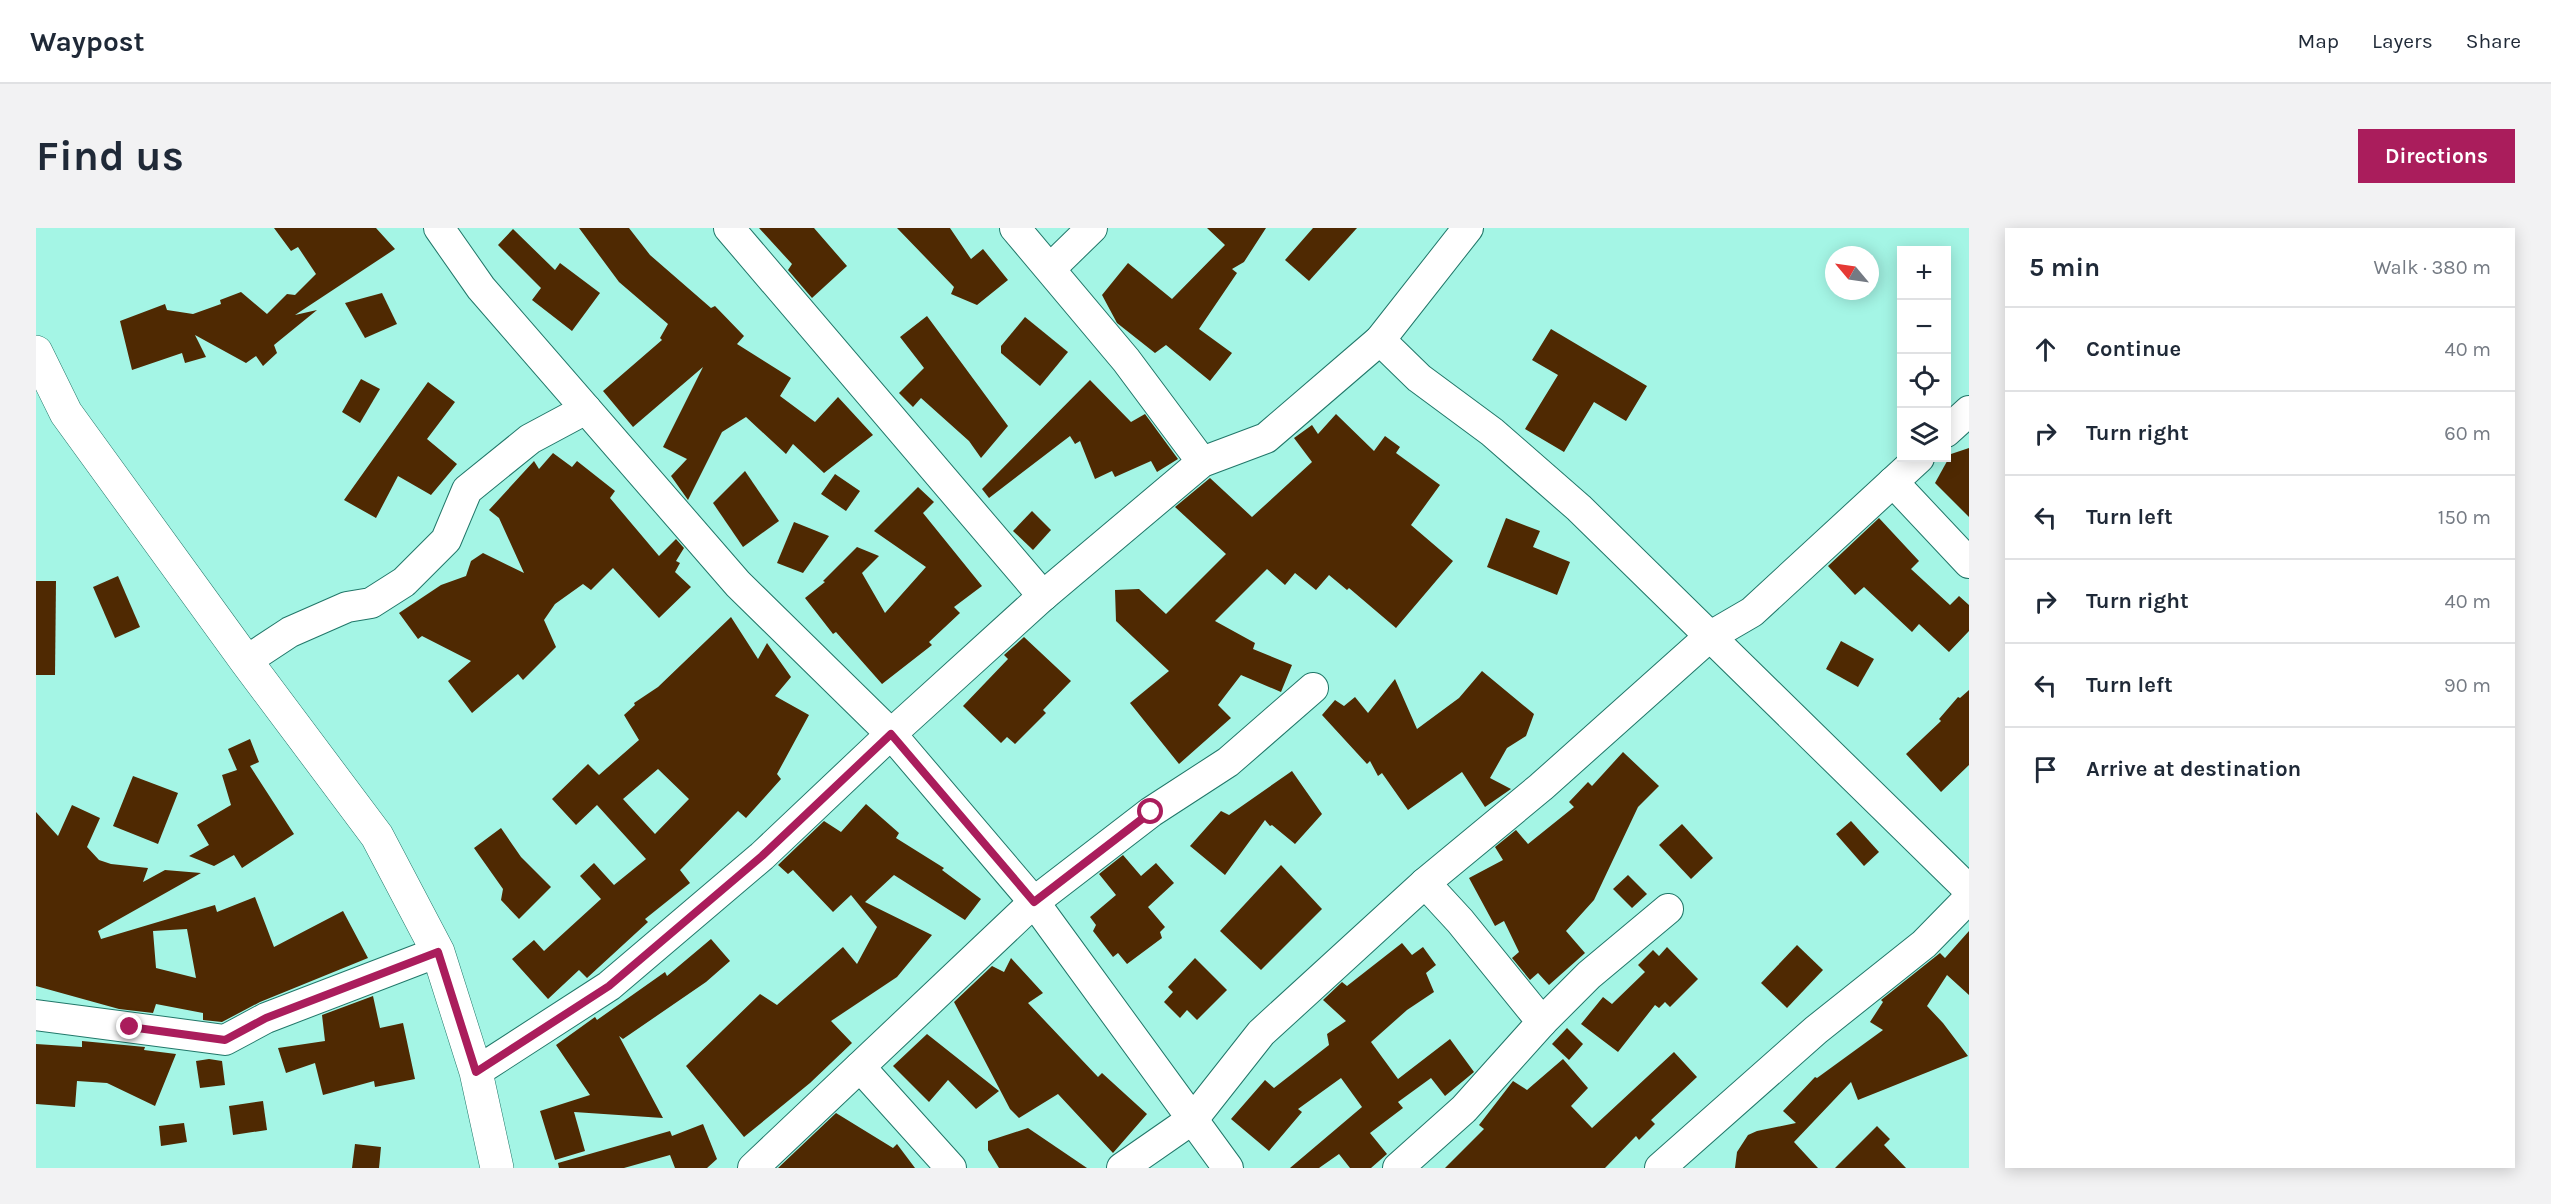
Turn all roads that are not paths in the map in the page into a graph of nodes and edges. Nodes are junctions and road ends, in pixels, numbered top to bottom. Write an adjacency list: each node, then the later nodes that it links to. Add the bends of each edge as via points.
1 (440, 228): 9 (street, via 481,288)
2 (729, 228): 16 (street)
3 (1015, 228): 6 (street)
4 (1092, 228): 6 (street)
5 (1468, 228): 7 (street)
6 (1051, 268): 12 (street)
7 (1380, 340): 12 (street, via 1266,438); 17 (street, via 1419,378 1492,432 1579,508)
8 (36, 352): 18 (main road, via 66,413)
9 (586, 409): 18 (street, via 530,439 467,490 446,540 404,582 371,603 347,607 290,632); 20 (street, via 738,584)
10 (1969, 411): 11 (street)
11 (1951, 428)
12 (1202, 462): 16 (street)
13 (1915, 462): 14 (street)
14 (1893, 482): 15 (street); 17 (street, via 1752,612)
15 (1969, 563)
16 (1043, 596): 20 (street)
17 (1709, 637): 21 (street, via 1541,787); 22 (street)
18 (246, 661): 26 (main road, via 377,836)
19 (1313, 688): 24 (street, via 1228,762 1151,812)
20 (891, 734): 24 (street); 30 (street, via 762,856 609,986)
21 (1425, 883): 28 (street); 31 (street, via 1261,1033)
22 (1969, 890)
23 (1969, 898): 38 (street, via 1924,944 1816,1030)
24 (1034, 902): 29 (street); 31 (street)
25 (1668, 909): 28 (street, via 1589,975)
26 (438, 952): 27 (street, via 266,1018 225,1040); 30 (main road)
27 (36, 1015)
28 (1542, 1022): 37 (street, via 1464,1109)
29 (860, 1067): 33 (street); 34 (street)
30 (476, 1072): 32 (main road)
31 (1194, 1118): 35 (street); 36 (street)
32 (497, 1168)
33 (753, 1168)
34 (951, 1168)
35 (1122, 1168)
36 (1228, 1168)
37 (1398, 1168)
38 (1660, 1168)

